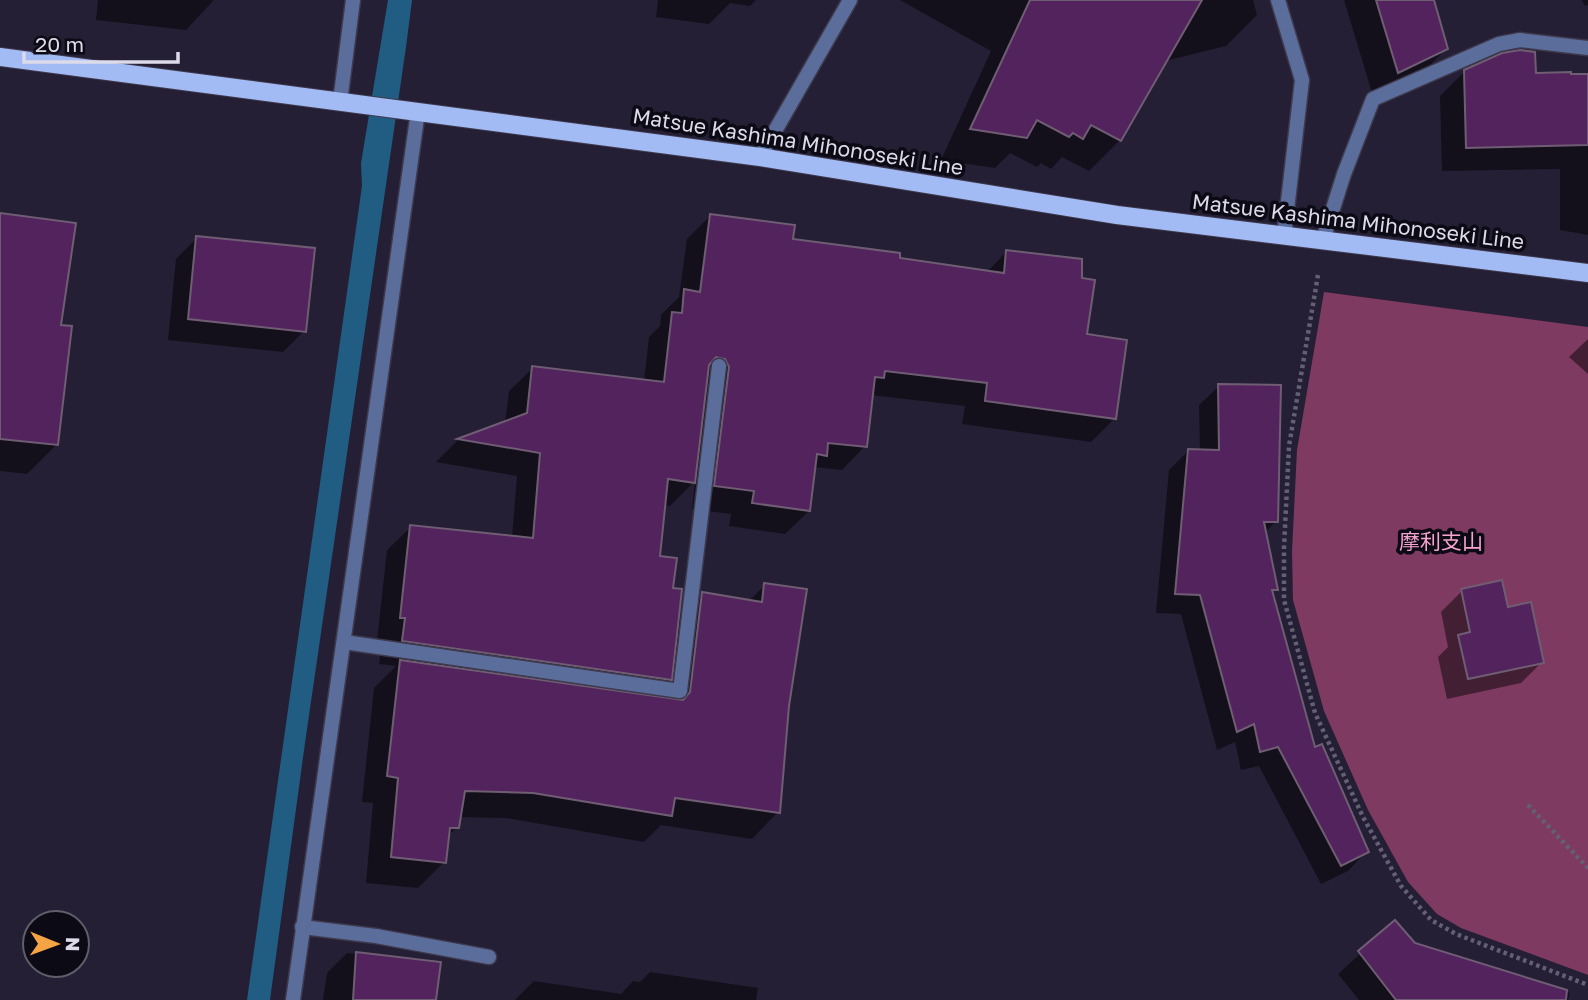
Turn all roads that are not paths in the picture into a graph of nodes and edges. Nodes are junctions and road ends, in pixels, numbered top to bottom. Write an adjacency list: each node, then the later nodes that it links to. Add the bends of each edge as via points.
1 (353, 0): 6 (street)
2 (850, 0): 8 (street)
3 (1278, 0): 9 (street, via 1302,80)
4 (1588, 48): 10 (street, via 1520,40 1499,44 1373,99)
5 (0, 57): 6 (main road, Matsue Kashima Mihonoseki Line)
6 (345, 103): 7 (main road, Matsue Kashima Mihonoseki Line)
7 (411, 110): 8 (main road, Matsue Kashima Mihonoseki Line); 13 (street)
8 (760, 157): 9 (main road, Matsue Kashima Mihonoseki Line, via 1116,215)
9 (1284, 236): 10 (main road, Matsue Kashima Mihonoseki Line)
10 (1323, 240): 11 (main road, Matsue Kashima Mihonoseki Line)
11 (1588, 274)
12 (719, 366): 13 (street, via 680,691)
13 (344, 642): 14 (street)
14 (302, 927): 15 (street); 16 (street)
15 (489, 957)
16 (293, 1000)

